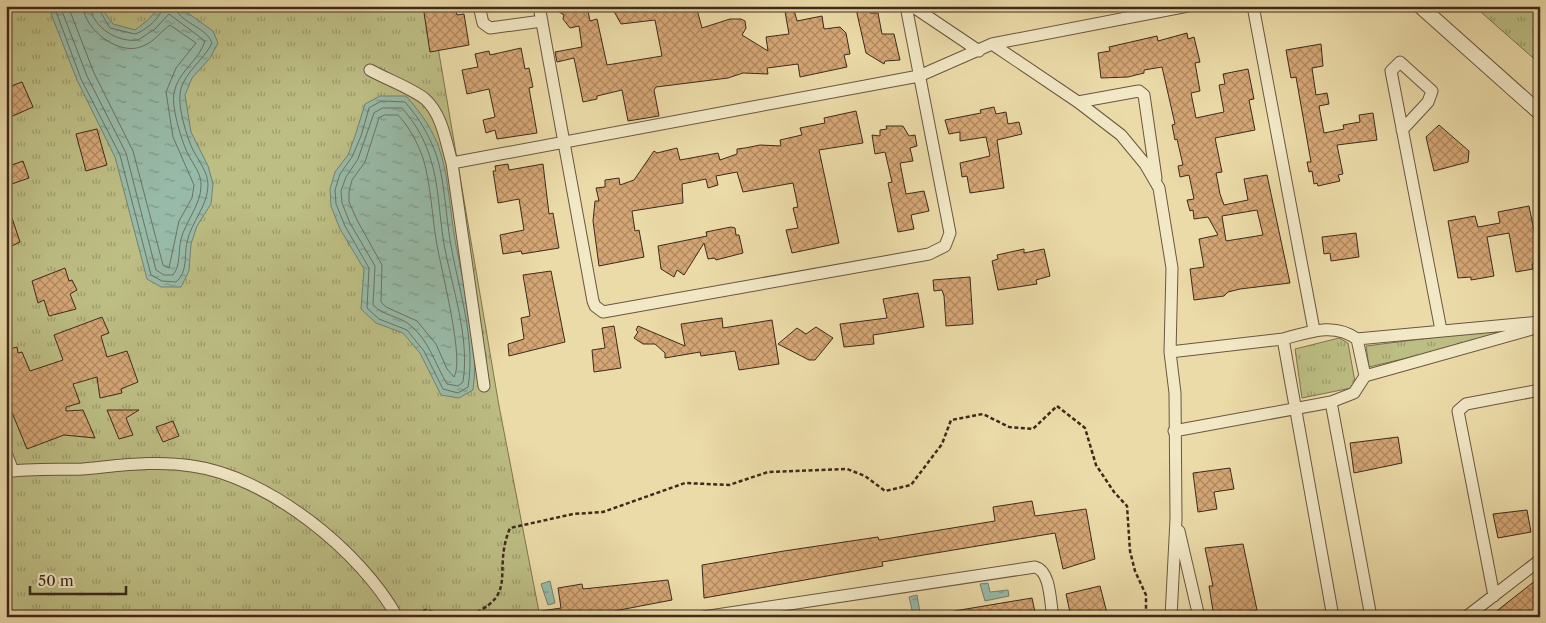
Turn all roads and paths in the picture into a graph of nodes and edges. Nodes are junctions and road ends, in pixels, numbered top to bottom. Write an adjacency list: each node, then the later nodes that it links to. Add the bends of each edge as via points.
1 (479, 6): 9 (street, via 483,23 490,28)
2 (539, 6): 9 (street)
3 (906, 6): 13 (street)
4 (912, 6): 11 (street)
5 (1188, 6): 8 (street)
6 (1253, 6): 22 (street)
7 (1420, 6): 15 (street)
8 (1158, 9): 10 (street)
9 (542, 21): 17 (street)
10 (992, 44): 11 (street); 14 (street)
11 (979, 51): 13 (street)
12 (370, 70): 18 (street, via 424,99 437,115)
13 (919, 76): 17 (street); 17 (street, via 950,232 945,246 929,254 603,312 593,301)
14 (1078, 102): 19 (street, via 1121,135); 19 (street, via 1139,91 1144,95)
15 (1540, 113)
16 (1402, 130): 16 (street, via 1428,102 1432,90 1400,62 1392,71); 23 (street)
17 (563, 144): 18 (street)
18 (452, 163): 28 (street)
19 (1156, 180): 26 (street, via 1172,268)
20 (1540, 322): 23 (street)
21 (1540, 327): 27 (street)
22 (1314, 330): 24 (street); 25 (street, via 1341,330)
23 (1441, 330): 25 (street)
24 (1283, 339): 26 (street); 31 (street)
25 (1358, 339): 27 (street)
26 (1170, 352): 32 (street, via 1175,393)
27 (1365, 376): 30 (street, via 1354,393)
28 (484, 386)
29 (1540, 390): 37 (street, via 1466,404 1458,411)
30 (1331, 402): 31 (street); 49 (street)
31 (1296, 409): 32 (street); 48 (street)
32 (1174, 431): 35 (street)
33 (6, 453): 34 (street)
34 (10, 472): 39 (street, via 152,464 192,466 222,473 276,500 326,535 377,587)
35 (1176, 519): 46 (street); 47 (street)
36 (1540, 560): 37 (street)
37 (1494, 596): 50 (street)
38 (718, 615): 43 (street); 44 (street, via 1035,567 1045,575)
39 (397, 617)
40 (411, 617): 41 (path, via 426,610)
41 (454, 617)
42 (465, 617): 45 (path, via 492,605 498,598 502,552 510,528 573,514 603,512 685,483 729,485 768,472 847,469 865,476 885,491 911,484 942,444 951,420 983,414 1009,427 1033,429 1057,406 1086,428 1096,465 1127,506 1130,551 1146,595)
43 (703, 617)
44 (1053, 617)
45 (1146, 617)
46 (1171, 617)
47 (1199, 617)
48 (1333, 617)
49 (1371, 617)
50 (1466, 617)

